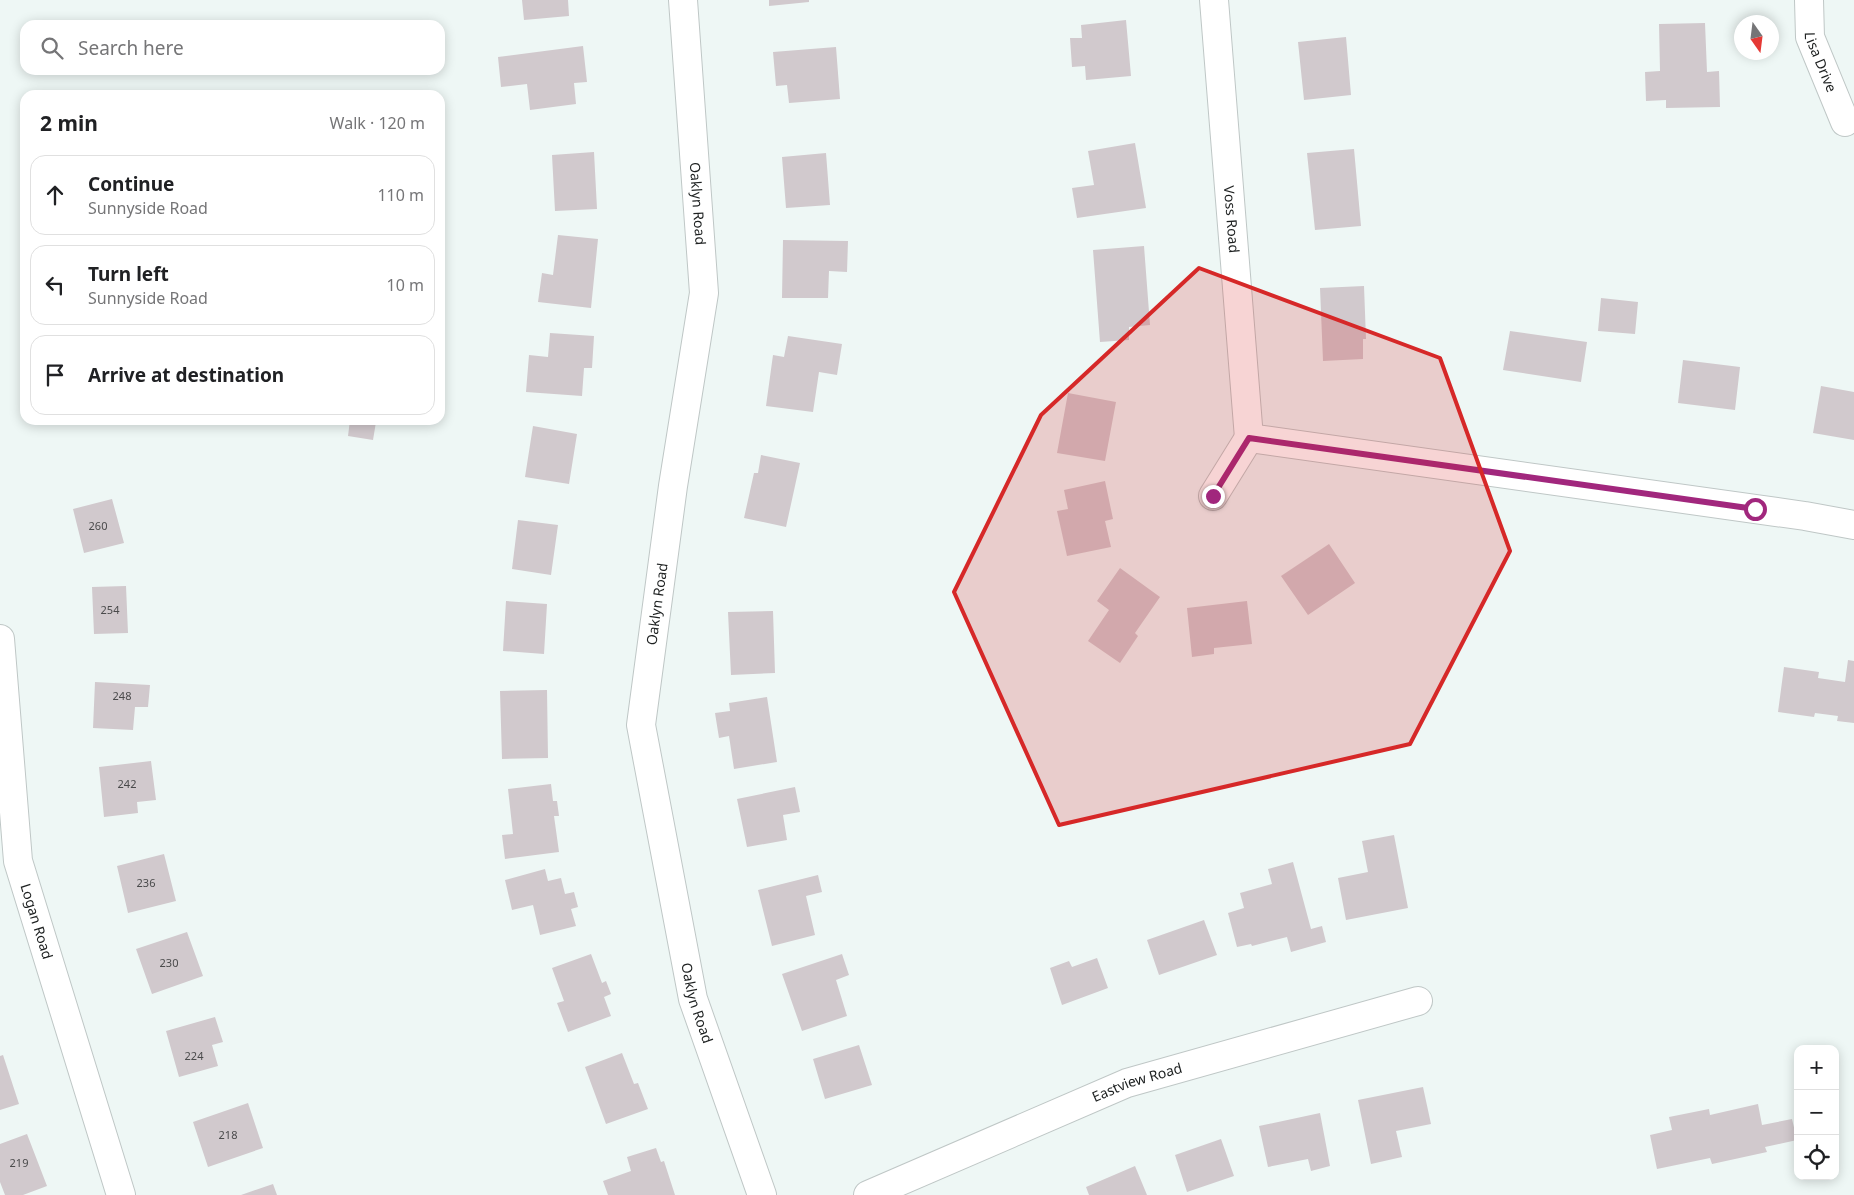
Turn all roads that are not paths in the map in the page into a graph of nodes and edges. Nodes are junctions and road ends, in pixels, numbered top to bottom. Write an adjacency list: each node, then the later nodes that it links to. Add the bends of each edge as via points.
1 (683, 0): 11 (street, Oaklyn Road, via 704,293 673,486 641,725 693,999)
2 (1214, 0): 5 (street, Voss Road)
3 (1809, 0): 4 (street, Lisa Drive, via 1810,37)
4 (1844, 122)
5 (1249, 438): 6 (street); 7 (street)
6 (1213, 496)
7 (1854, 525)
8 (0, 639): 10 (street, Logan Road, via 18,861)
9 (1418, 1001): 12 (street, Eastview Road, via 1127,1083)
10 (121, 1195)
11 (762, 1195)
12 (868, 1195)

